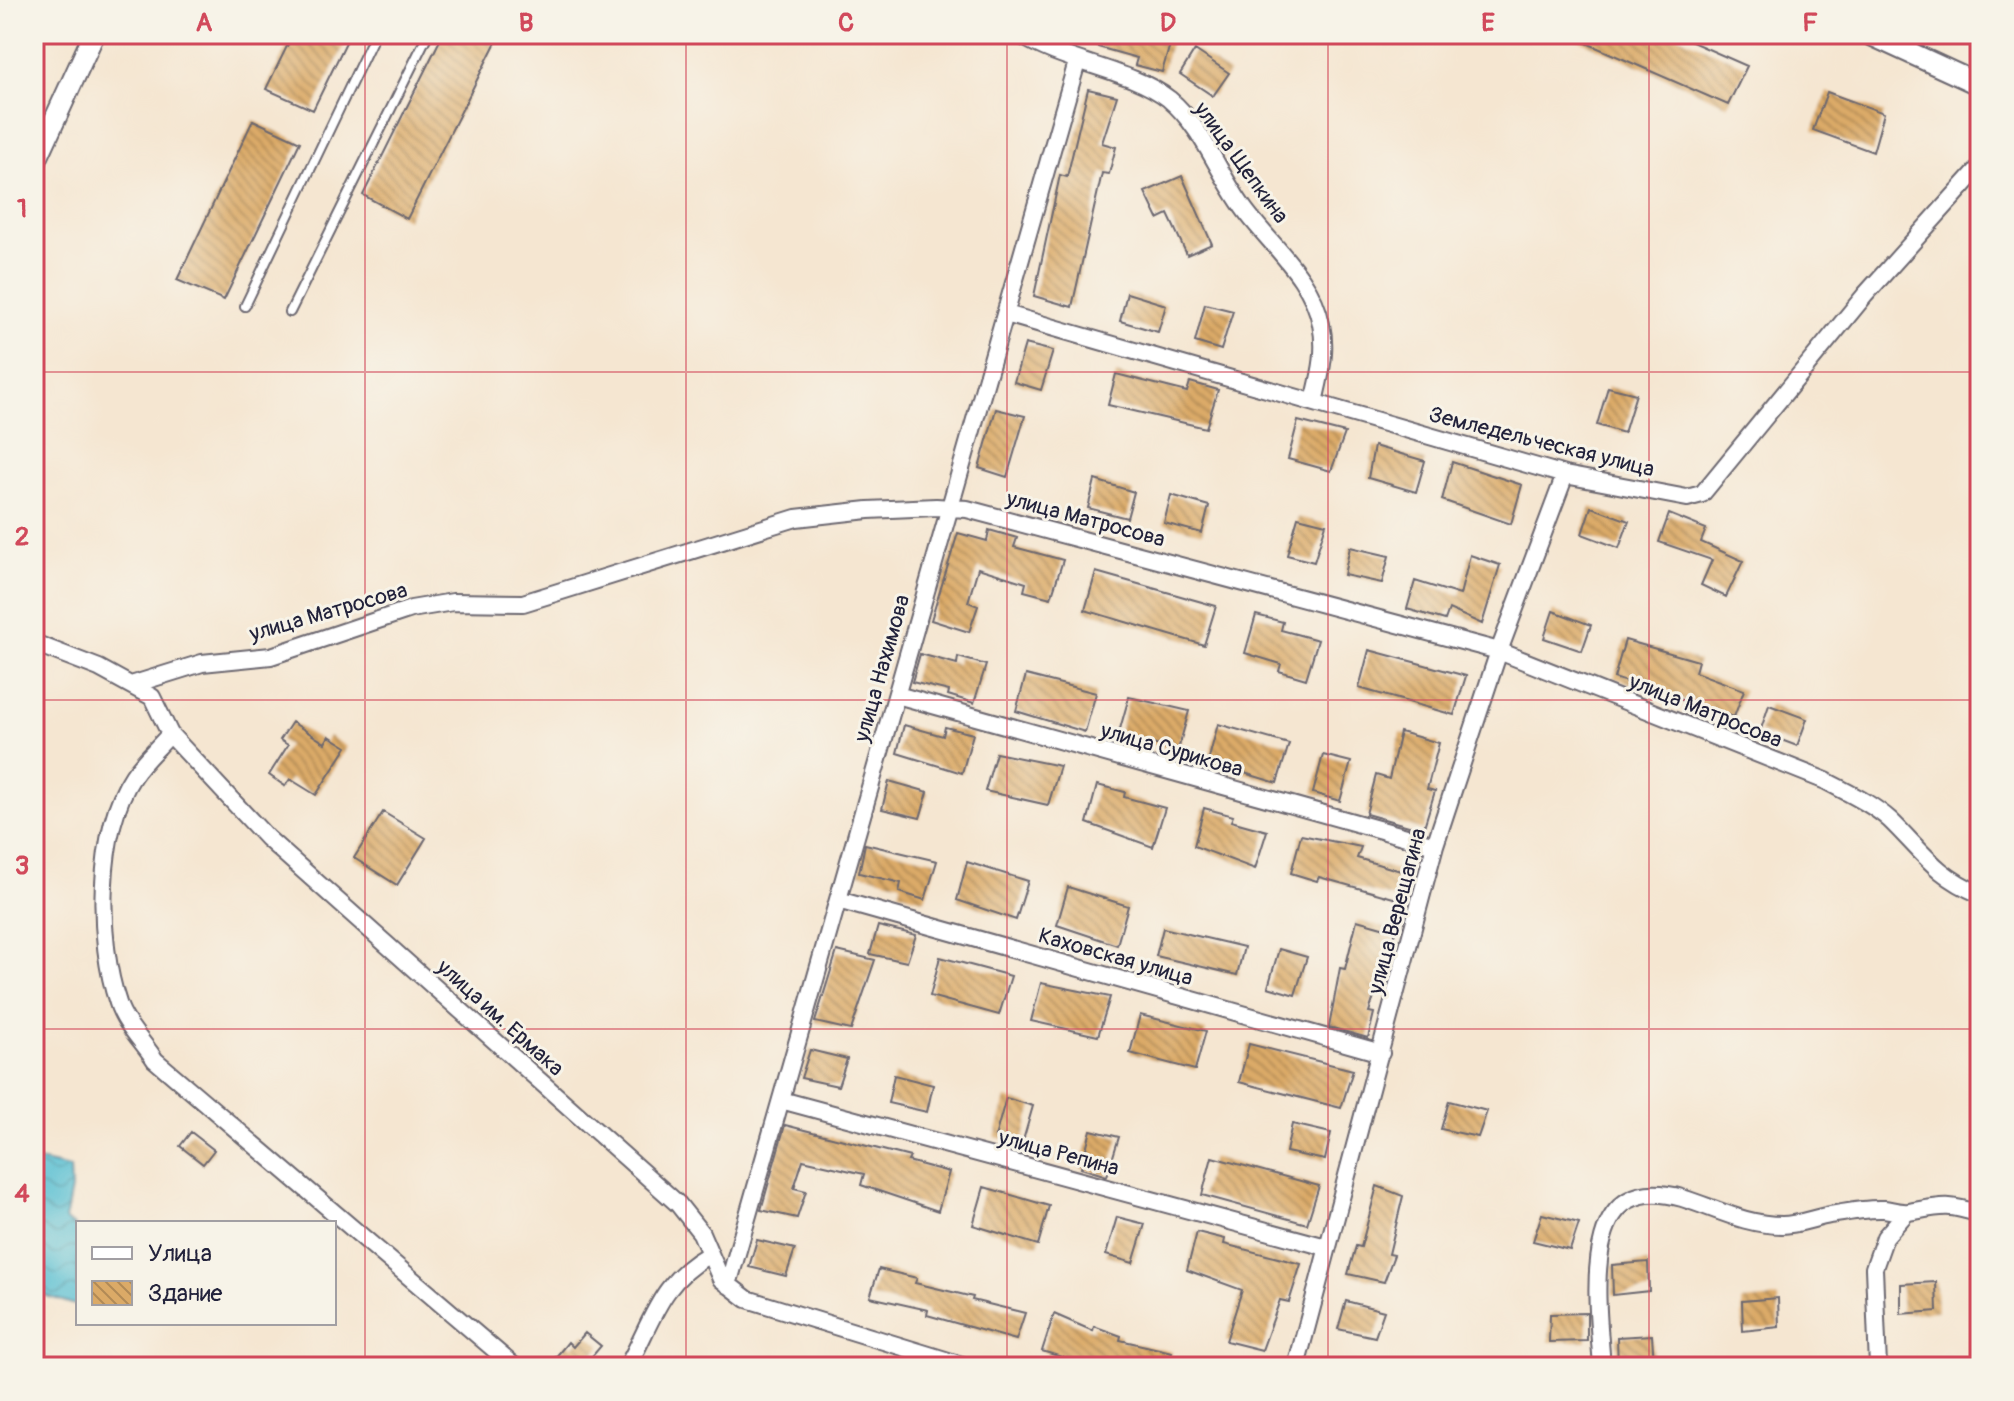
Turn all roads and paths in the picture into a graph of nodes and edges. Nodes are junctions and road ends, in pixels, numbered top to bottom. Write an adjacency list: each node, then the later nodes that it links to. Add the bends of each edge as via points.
1 (94, 34): 8 (street)
2 (375, 34): 10 (lane)
3 (428, 34): 11 (lane)
4 (1019, 34): 6 (street, улица Щепкина)
5 (1869, 34): 7 (street)
6 (1077, 62): 12 (street, улица Нахимова); 13 (street, улица Щепкина, via 1169,99 1195,130 1247,214 1305,284 1321,322 1324,357)
7 (1980, 85)
8 (34, 165)
9 (1980, 167): 14 (street, Земледельческая улица, via 1865,295 1702,494 1687,498)
10 (245, 306)
11 (290, 312)
12 (1006, 314): 13 (street, Земледельческая улица); 15 (street, улица Нахимова)
13 (1314, 402): 14 (street, Земледельческая улица)
14 (1565, 475): 17 (street, улица Верещагина)
15 (950, 508): 17 (street, улица Матросова); 18 (street, улица Матросова, via 796,518 523,603 453,602 411,609 271,656 202,663); 19 (street, улица Нахимова)
16 (34, 643): 18 (street, улица им. Ермака)
17 (1499, 651): 21 (street, улица Верещагина); 22 (street, улица Матросова, via 1826,781 1871,805 1931,866)
18 (131, 685): 20 (street, улица им. Ермака, via 152,697)
19 (897, 695): 21 (street, улица Сурикова); 23 (street, улица Нахимова)
20 (170, 734): 29 (street, улица им. Ермака, via 267,838 678,1204 701,1233); 31 (street, via 133,777 104,866 107,947 118,1006 155,1060)
21 (1435, 845): 24 (street, улица Верещагина)
22 (1980, 894)
23 (838, 900): 24 (street, Каховская улица); 25 (street, улица Нахимова)
24 (1381, 1053): 28 (street, улица Верещагина)
25 (781, 1100): 28 (street, улица Репина); 30 (street, улица Нахимова)
26 (1906, 1213): 27 (street, via 1927,1205); 35 (street, via 1882,1209 1784,1225 1752,1222 1657,1192 1637,1194 1617,1209 1604,1229 1596,1271); 36 (street, via 1885,1237 1874,1268)
27 (1980, 1214)
28 (1326, 1247): 34 (street, улица Верещагина)
29 (708, 1255): 30 (street, улица им. Ермака); 32 (street, via 671,1284)
30 (728, 1285): 33 (street, улица им. Ермака, via 767,1308)
31 (515, 1367)
32 (627, 1367)
33 (968, 1367)
34 (1296, 1367)
35 (1602, 1367)
36 (1878, 1367)

